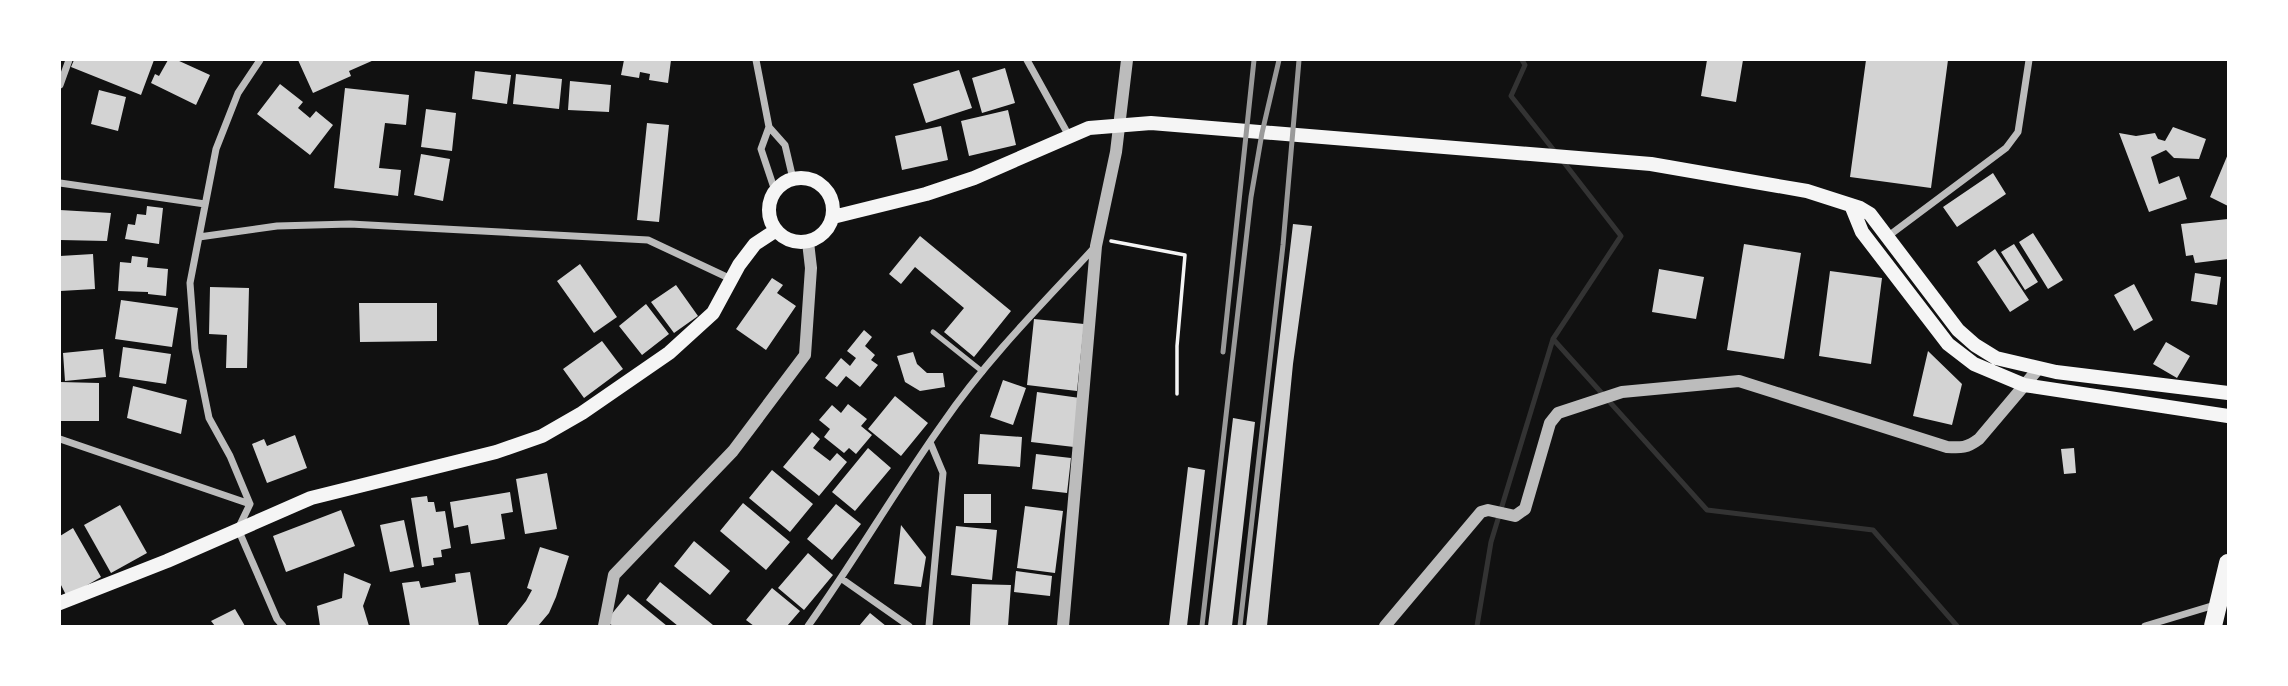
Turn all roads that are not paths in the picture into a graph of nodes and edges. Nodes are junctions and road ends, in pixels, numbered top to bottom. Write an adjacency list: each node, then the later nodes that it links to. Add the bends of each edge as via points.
1 (69, 60): 7 (street)
2 (260, 60): 14 (street, via 238,93 216,149)
3 (755, 60): 9 (street)
4 (1027, 60): 10 (street)
5 (1128, 60): 21 (street, via 1116,152)
6 (2029, 60): 19 (street, via 2014,139)
7 (61, 69): 8 (street)
8 (60, 85)
9 (769, 127): 11 (street, via 785,145); 13 (street, via 761,149)
10 (1069, 136): 15 (main road, via 1089,128 1151,123 1637,163 1807,191); 16 (main road, via 974,178)
11 (793, 179): 13 (main road); 16 (main road, via 811,180 826,190)
12 (60, 183): 14 (street)
13 (775, 191): 17 (main road, via 768,214)
14 (205, 204): 18 (street)
15 (1851, 205): 19 (main road, via 1870,214); 26 (main road, via 1862,232 1948,344 1973,364)
16 (833, 216): 20 (main road, via 824,233)
17 (775, 230): 20 (main road, via 790,241); 22 (main road, via 755,244)
18 (198, 237): 22 (street, via 277,226 350,224 648,240); 31 (street, via 190,283 195,349 209,418)
19 (1887, 237): 24 (main road, via 1958,330 1975,345 1996,358)
20 (808, 242): 38 (street, via 811,268 805,355 733,451 614,575)
21 (1097, 242): 25 (street); 42 (street)
22 (731, 279): 32 (main road, via 713,313 669,353 542,436 496,452 311,498)
23 (933, 332): 25 (lane)
24 (2039, 368): 26 (street); 27 (main road)
25 (983, 372): 30 (street)
26 (2024, 385): 28 (main road); 43 (street, via 1979,439 1960,448 1739,381 1622,393 1558,413 1549,423 1525,509 1515,516 1481,512)
27 (2228, 393)
28 (2228, 416)
29 (60, 439): 31 (street)
30 (930, 442): 34 (street); 41 (street, via 943,473)
31 (250, 504): 32 (street)
32 (238, 529): 35 (main road); 37 (street)
33 (2228, 563): 36 (main road)
34 (842, 579): 39 (street); 40 (street)
35 (60, 603)
36 (2224, 603): 44 (street); 45 (main road)
37 (283, 626)
38 (604, 626)
39 (808, 626)
40 (909, 626)
41 (929, 626)
42 (1063, 626)
43 (1385, 626)
44 (2145, 626)
45 (2213, 626)

